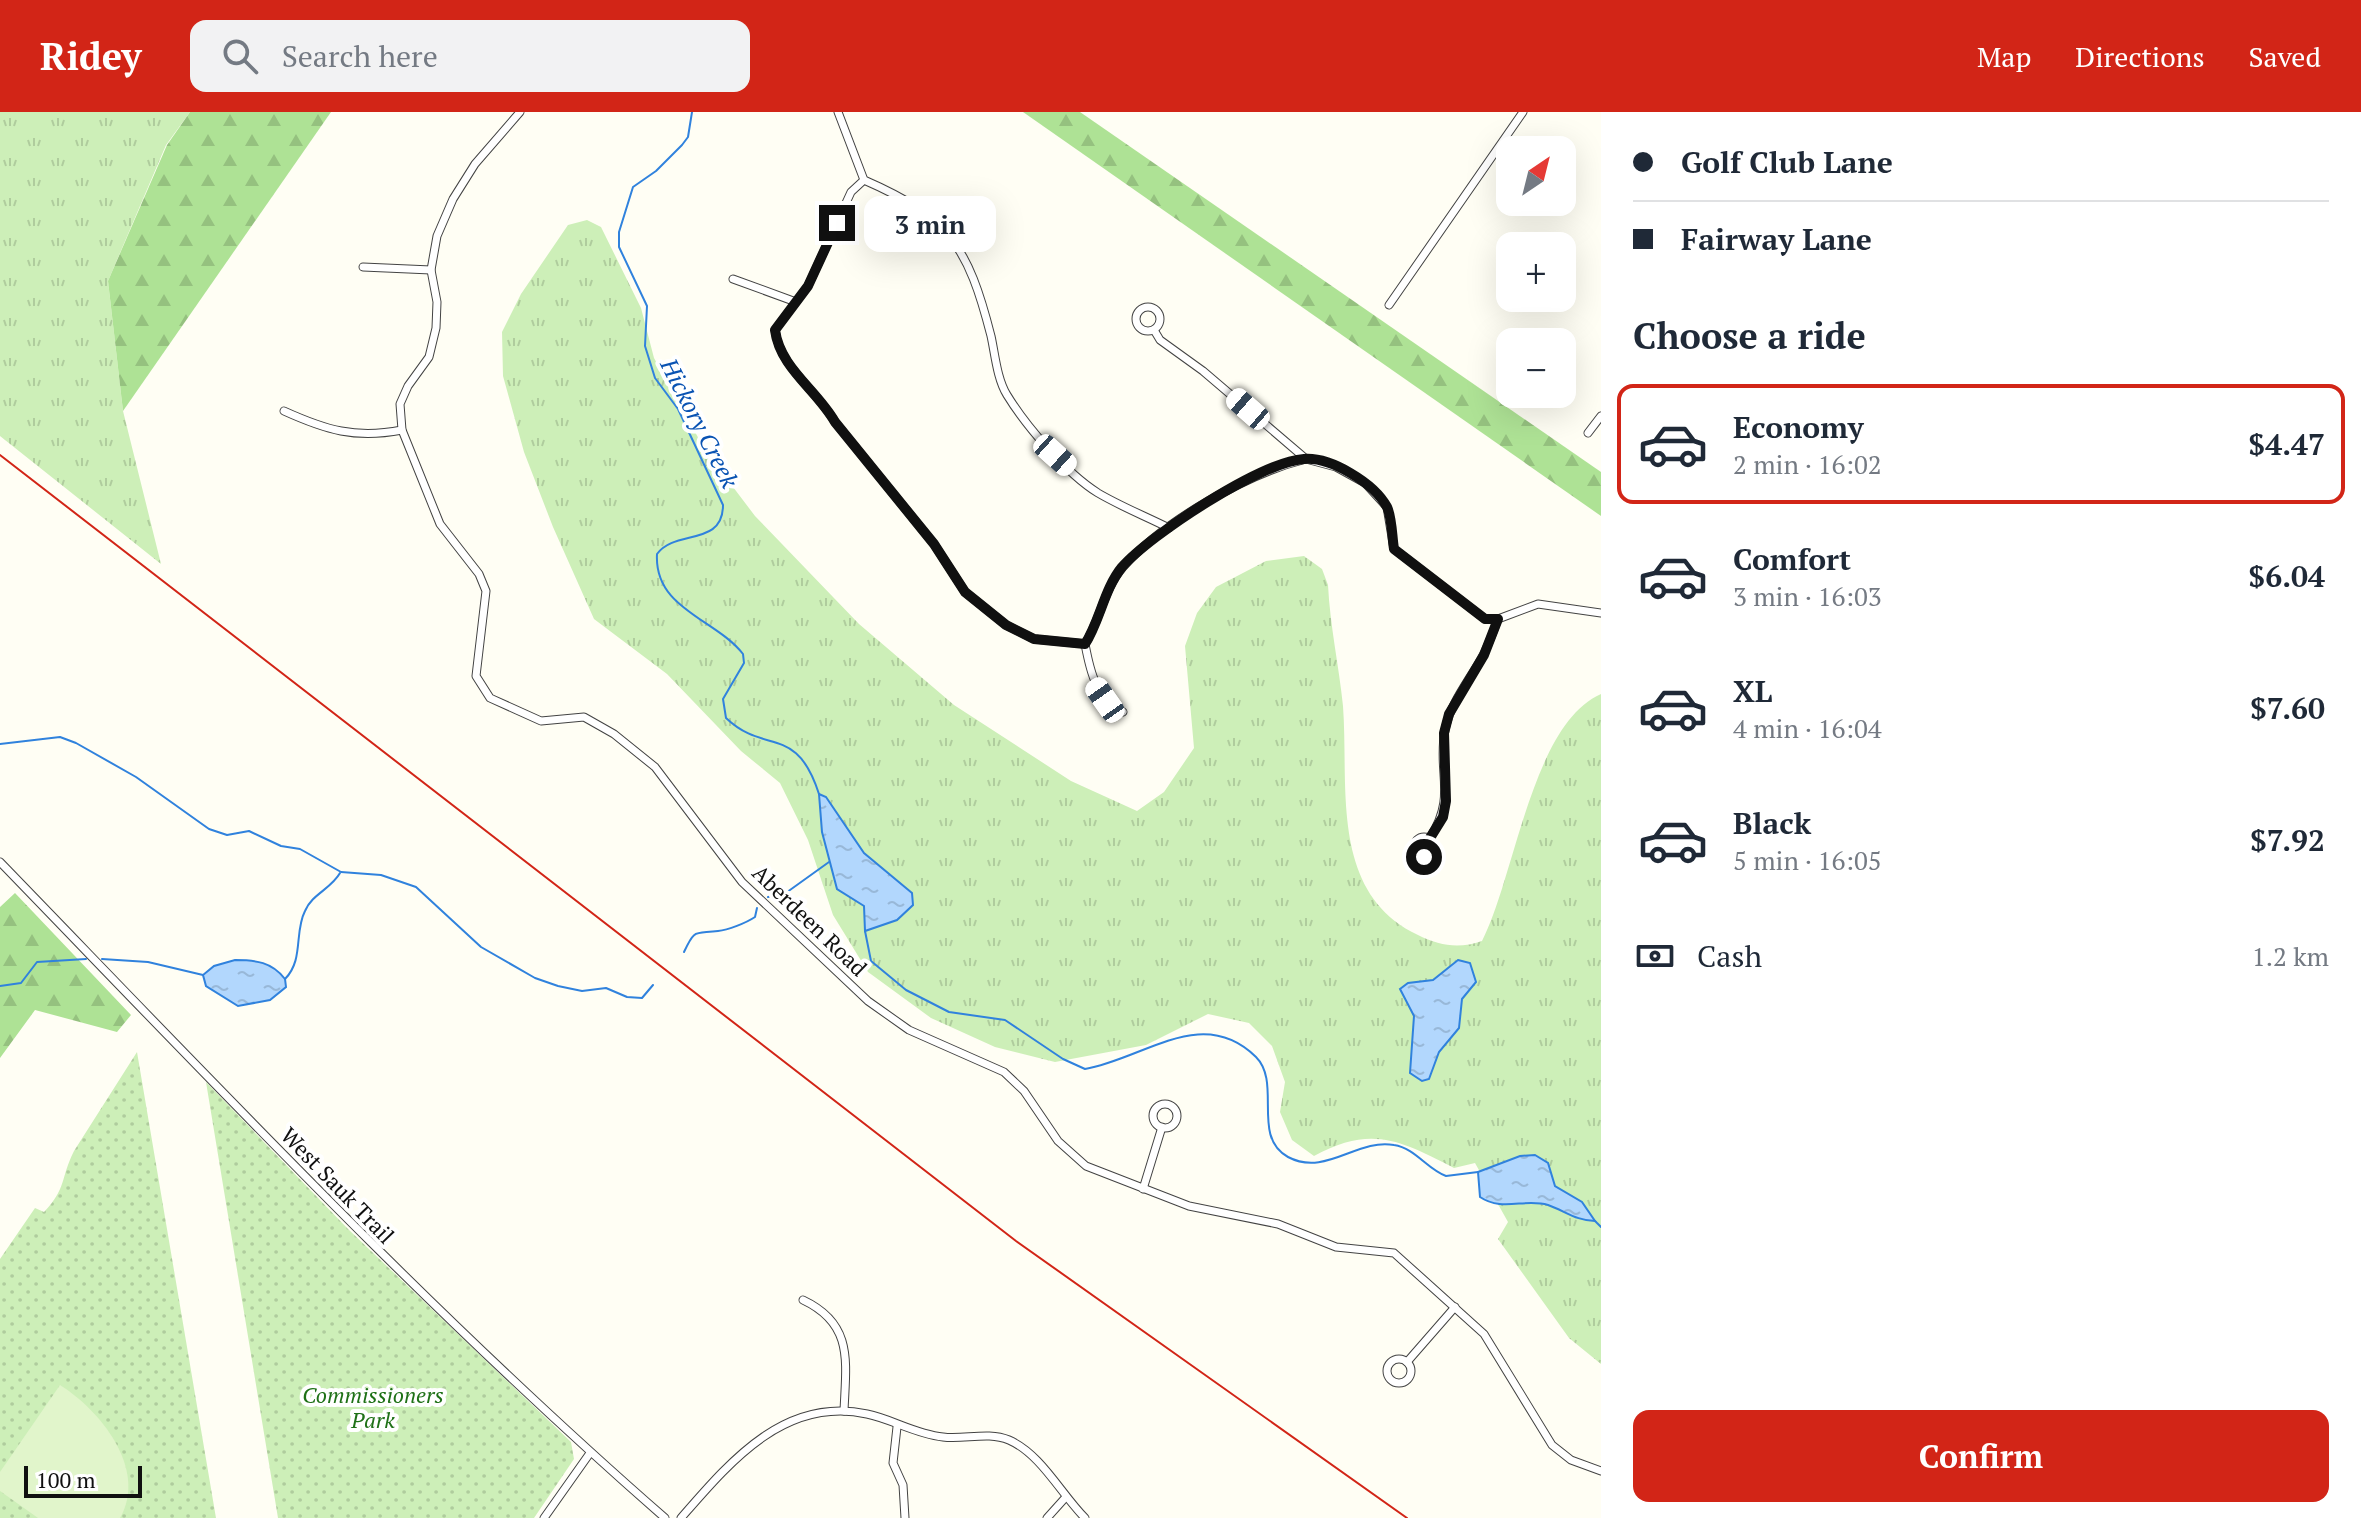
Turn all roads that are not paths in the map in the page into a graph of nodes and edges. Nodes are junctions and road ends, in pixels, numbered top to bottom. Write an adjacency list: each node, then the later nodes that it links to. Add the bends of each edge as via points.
1 (520, 112): 6 (street, Aberdeen Road, via 453,199 437,236)
2 (838, 112): 4 (street)
3 (1523, 112): 9 (street)
4 (864, 180): 8 (street, via 851,192); 16 (street, via 906,198 956,240 1005,392 1028,424 1095,491)
5 (363, 267): 6 (street)
6 (431, 270): 13 (street, Aberdeen Road, via 436,328 429,357 400,404)
7 (733, 279): 8 (street)
8 (796, 302): 19 (street, via 775,330 786,361 822,399 965,592 1006,625 1034,639)
9 (1389, 305)
10 (1154, 330): 15 (street)
11 (284, 411): 13 (street, via 326,430 373,436)
12 (1601, 416): 14 (street)
13 (402, 430): 24 (street, Aberdeen Road, via 440,524 486,591 476,676 490,698 541,721 584,717 614,734 655,767 742,882 868,1001 909,1030 1004,1072 1024,1091 1058,1141 1086,1166)
14 (1588, 433)
15 (1306, 459): 16 (street, via 1250,478); 18 (street, via 1365,483 1387,507 1394,549 1485,619)
16 (1169, 528): 19 (street, via 1121,568)
17 (1601, 613): 18 (street, via 1538,604)
18 (1498, 619): 21 (street, via 1484,655 1449,714 1444,733 1446,801)
19 (1085, 644): 20 (street, via 1091,681)
20 (1123, 712)
21 (1430, 838)
22 (0, 862): 30 (street, West Sauk Trail, via 368,1243)
23 (1162, 1127): 24 (street)
24 (1143, 1189): 26 (street, Aberdeen Road, via 1189,1206 1278,1224 1336,1247 1394,1253)
25 (803, 1300): 28 (street, via 820,1308 840,1330 846,1356)
26 (1455, 1307): 27 (street); 31 (street, Aberdeen Road, via 1484,1334 1552,1445 1571,1460)
27 (1407, 1362)
28 (844, 1411): 29 (street, via 870,1414); 35 (street, via 801,1418 759,1437)
29 (897, 1427): 32 (street, via 944,1438 1009,1440 1033,1456); 36 (street, via 893,1463 903,1485)
30 (590, 1453): 33 (street); 34 (street, West Sauk Trail)
31 (1601, 1471)
32 (1065, 1498): 37 (street); 38 (street)
33 (544, 1518)
34 (665, 1518)
35 (681, 1518)
36 (905, 1518)
37 (1047, 1518)
38 (1085, 1518)

